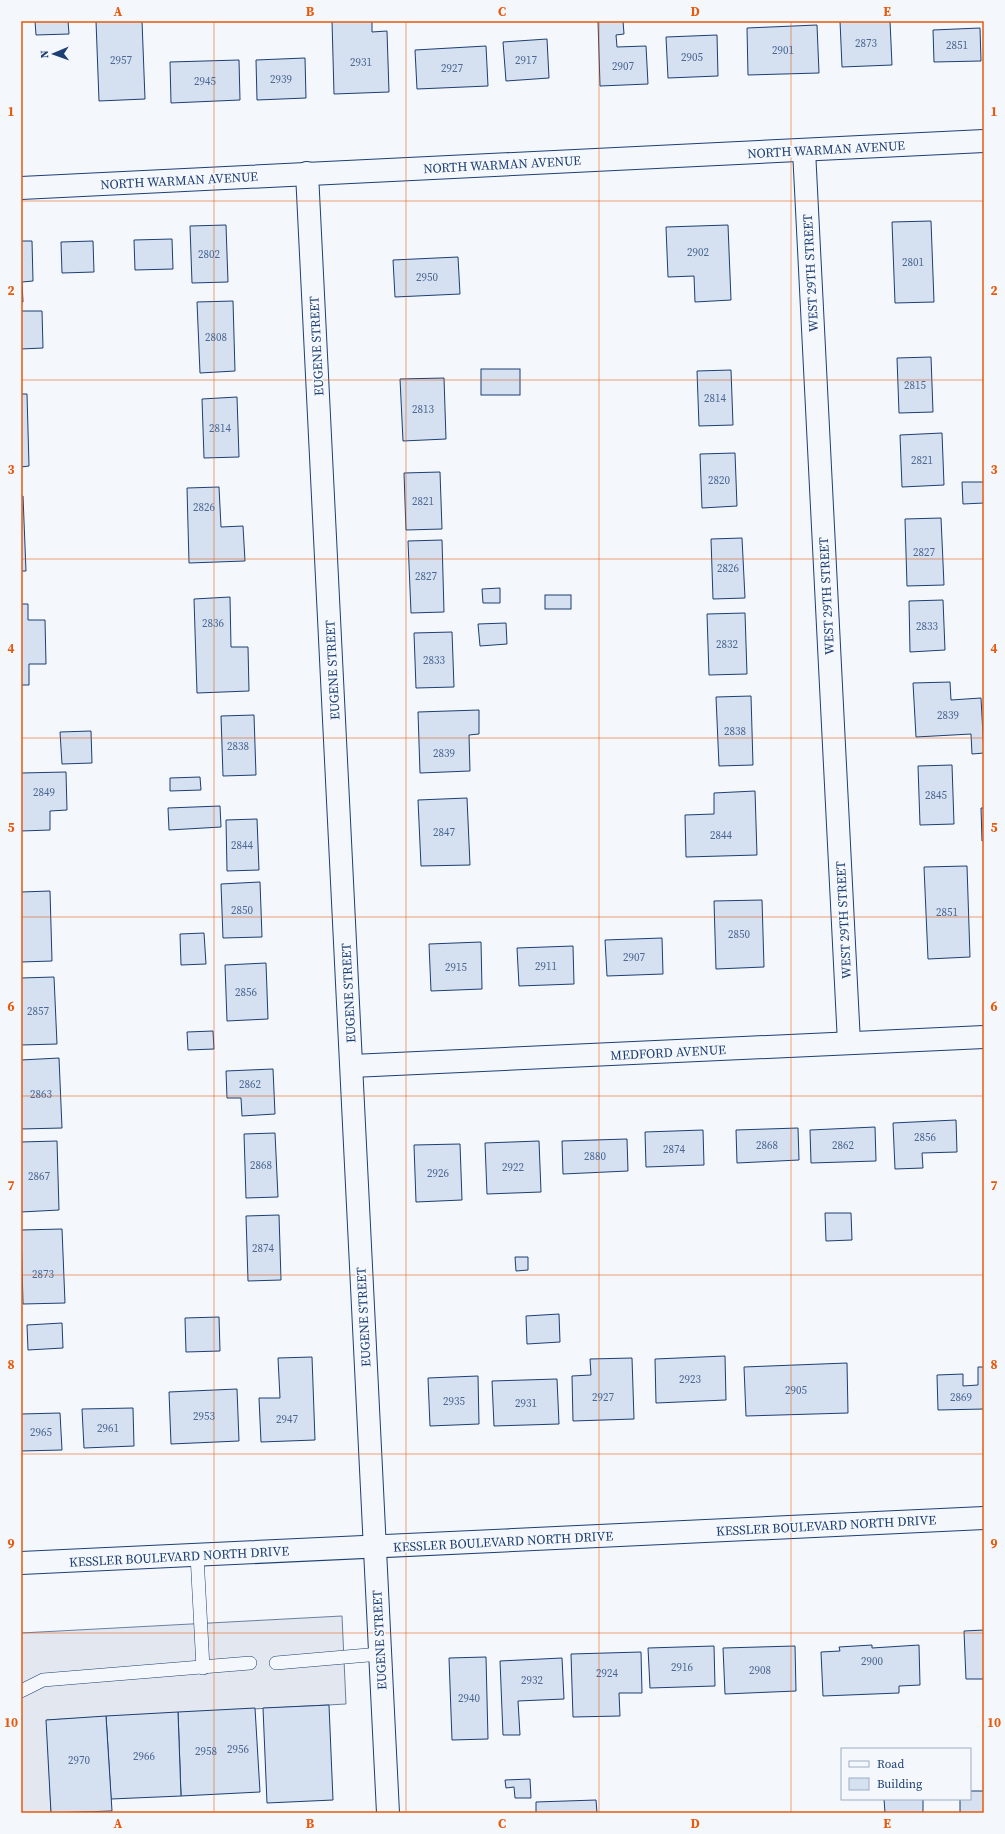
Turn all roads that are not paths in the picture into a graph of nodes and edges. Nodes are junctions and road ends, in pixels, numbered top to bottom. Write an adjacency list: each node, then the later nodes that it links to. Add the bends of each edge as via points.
1 (984, 141): 2 (street, NORTH WARMAN AVENUE)
2 (804, 150): 3 (street, NORTH WARMAN AVENUE); 6 (street, WEST 29TH STREET)
3 (308, 173): 4 (street, NORTH WARMAN AVENUE); 7 (street, EUGENE STREET)
4 (21, 188)
5 (984, 1037): 6 (street, MEDFORD AVENUE)
6 (849, 1043): 7 (street, MEDFORD AVENUE)
7 (352, 1066): 9 (street, EUGENE STREET)
8 (984, 1518): 9 (street, KESSLER BOULEVARD NORTH DRIVE)
9 (375, 1547): 10 (street, KESSLER BOULEVARD NORTH DRIVE); 12 (street, EUGENE STREET)
10 (197, 1555): 11 (street, KESSLER BOULEVARD NORTH DRIVE); 15 (lane)
11 (21, 1563)
12 (380, 1654): 14 (lane); 17 (street, EUGENE STREET)
13 (250, 1663): 15 (lane)
14 (276, 1663)
15 (203, 1668): 16 (lane, via 43,1680)
16 (21, 1691)
17 (388, 1813)

